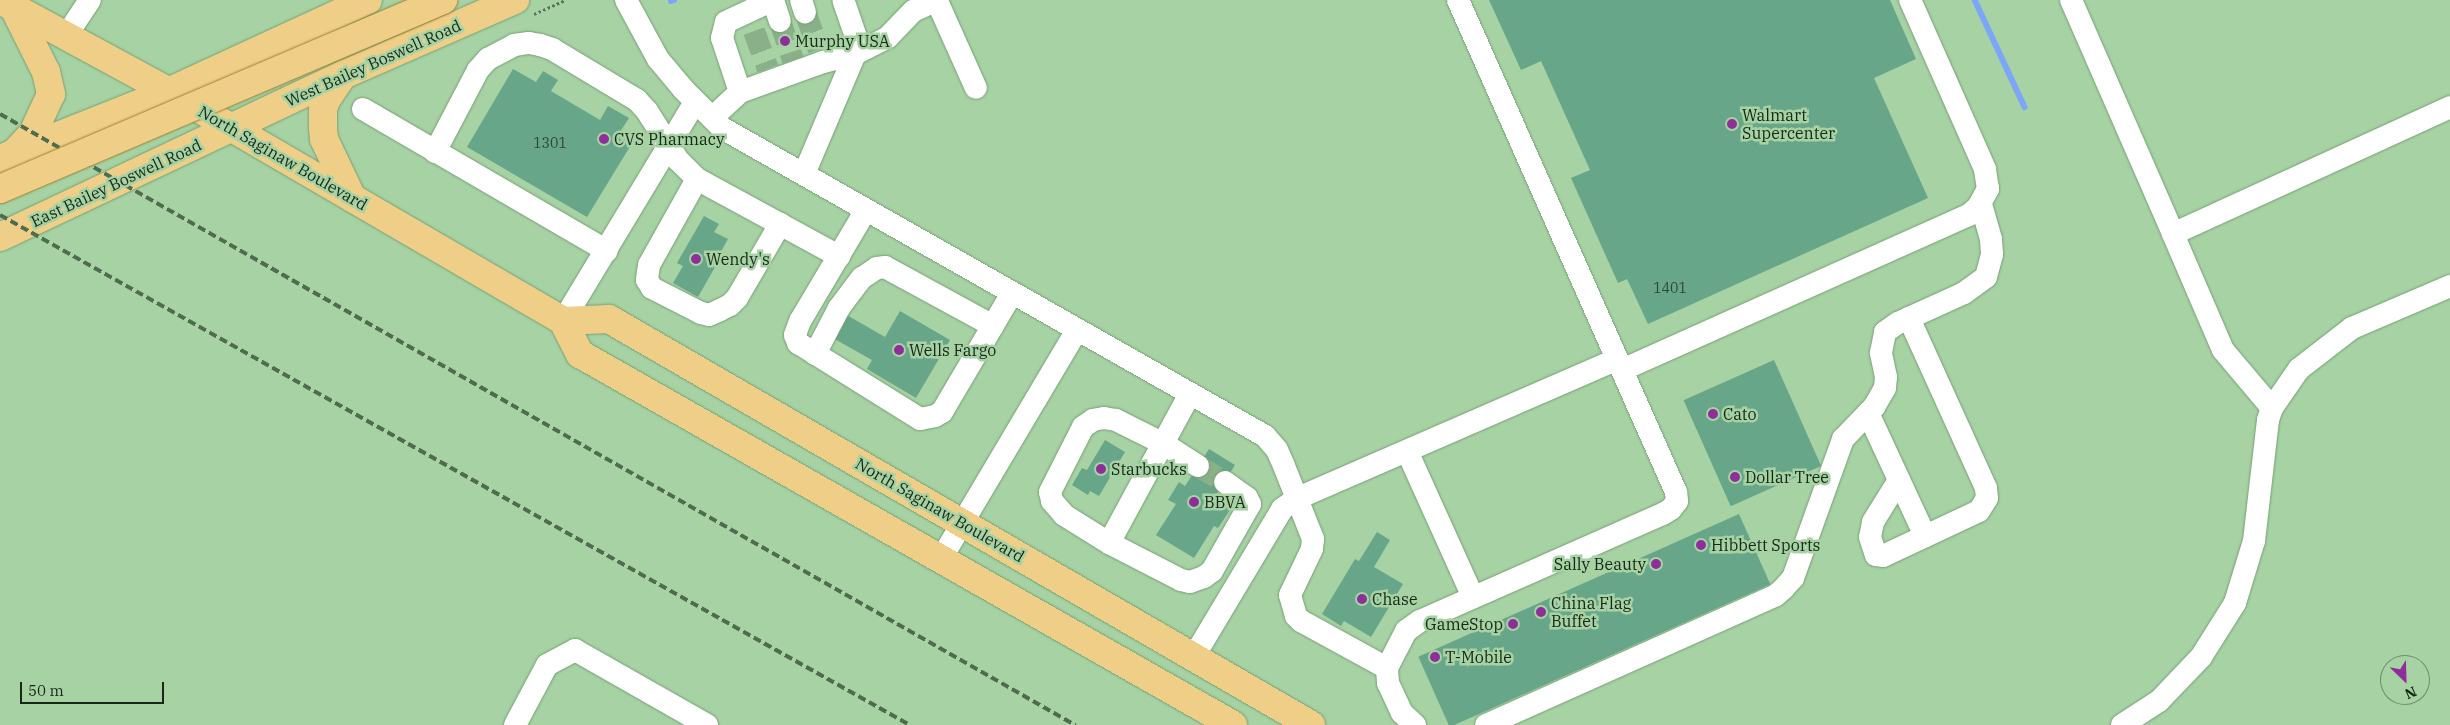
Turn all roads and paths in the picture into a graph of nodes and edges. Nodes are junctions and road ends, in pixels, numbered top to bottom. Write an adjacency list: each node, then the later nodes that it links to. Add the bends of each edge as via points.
1 (90, 0): 14 (street)
2 (368, 0): 15 (main road)
3 (404, 0): 20 (main road)
4 (443, 0): 20 (main road, West Bailey Boswell Road, bridge)
5 (516, 0): 17 (main road, West Bailey Boswell Road)
6 (626, 0): 21 (street, via 658,59)
7 (843, 0): 16 (street, via 856,37)
8 (938, 0): 16 (street, via 914,12 888,37); 18 (street)
9 (1458, 0): 48 (street)
10 (1910, 0): 34 (street, via 1985,169 1988,188)
11 (2071, 0): 37 (street)
12 (7, 4): 14 (main road, North Saginaw Boulevard); 28 (main road, via 46,72 52,94 33,132)
13 (776, 7): 19 (street, via 750,21 726,22 722,38)
14 (66, 36): 20 (main road, North Saginaw Boulevard)
15 (288, 37): 17 (main road); 20 (main road)
16 (855, 54): 19 (street, via 821,56 770,75); 29 (street)
17 (343, 75): 25 (main road, West Bailey Boswell Road); 32 (main road, via 326,100 323,128 324,139)
18 (976, 88)
19 (740, 92): 24 (street)
20 (181, 97): 25 (main road, North Saginaw Boulevard); 28 (main road); 31 (main road, bridge); 33 (main road, via 172,114 152,135)
21 (695, 102): 24 (street); 26 (street)
22 (2450, 107): 37 (street)
23 (363, 110): 27 (street)
24 (712, 118): 29 (street, via 722,128)
25 (232, 129): 32 (main road, North Saginaw Boulevard); 38 (main road, East Bailey Boswell Road)
26 (670, 145): 27 (street, via 637,100 552,49 528,43 500,51 478,70); 30 (street, via 678,160); 39 (street)
27 (435, 152): 39 (street)
28 (4, 163)
29 (804, 174): 35 (street)
30 (697, 178): 36 (street); 36 (street, via 649,265 647,280 652,288 701,313 720,310 737,298)
31 (0, 189)
32 (352, 198): 44 (main road, North Saginaw Boulevard)
33 (0, 203)
34 (1981, 203): 43 (street, via 1991,239 1992,254 1986,277 1964,293); 48 (street, via 1969,215)
35 (866, 210): 40 (street); 42 (street)
36 (780, 224): 40 (street)
37 (2173, 234): 50 (street, via 2223,350)
38 (0, 237)
39 (607, 251): 44 (street)
40 (839, 256): 47 (street, via 795,335 798,343)
41 (2450, 286): 50 (street, via 2352,328 2299,368)
42 (1012, 293): 45 (street); 46 (street)
43 (1910, 318): 51 (street, via 1886,332 1881,352 1885,388); 59 (street, via 1986,488 1987,498 1979,511)
44 (563, 321): 58 (main road, North Saginaw Boulevard, via 609,319); 61 (main road, via 580,354)
45 (993, 326): 47 (street, via 885,267 876,268 862,278 838,308); 47 (street, via 942,412 928,418 920,419)
46 (1077, 330): 49 (street); 58 (street)
47 (815, 354)
48 (1619, 365): 53 (street); 62 (street, via 1676,492 1677,501 1663,514)
49 (1190, 394): 52 (street); 57 (street, via 1264,436 1277,450)
50 (2272, 408): 71 (street, via 2254,541 2235,603 2201,657 2159,700)
51 (1868, 413): 55 (street); 70 (street, via 1843,439 1793,578 1775,596)
52 (1164, 444): 54 (street); 60 (street); 60 (street, via 1116,420 1093,420 1083,427 1050,492 1052,501 1064,515)
53 (1406, 451): 57 (street); 62 (street)
54 (1198, 466)
55 (1899, 480): 59 (street); 59 (street, via 1873,522 1870,537 1876,555 1883,556)
56 (1224, 482): 60 (street, via 1247,498 1250,504 1212,571 1204,577 1190,582 1181,580)
57 (1298, 498): 63 (street, via 1275,518); 64 (street, via 1313,539 1312,549 1290,595 1296,616)
58 (963, 523): 61 (street); 63 (main road, North Saginaw Boulevard)
59 (1925, 536)
60 (1109, 543)
61 (941, 559): 67 (main road)
62 (1473, 597): 64 (street, via 1420,621 1406,631)
63 (1193, 658): 68 (main road, North Saginaw Boulevard)
64 (1387, 668): 69 (street, via 1393,698)
65 (515, 725): 66 (street, via 547,664 575,650)
66 (707, 725)
67 (1233, 725)
68 (1311, 725)
69 (1415, 725)
70 (1486, 725)
71 (2122, 725)

